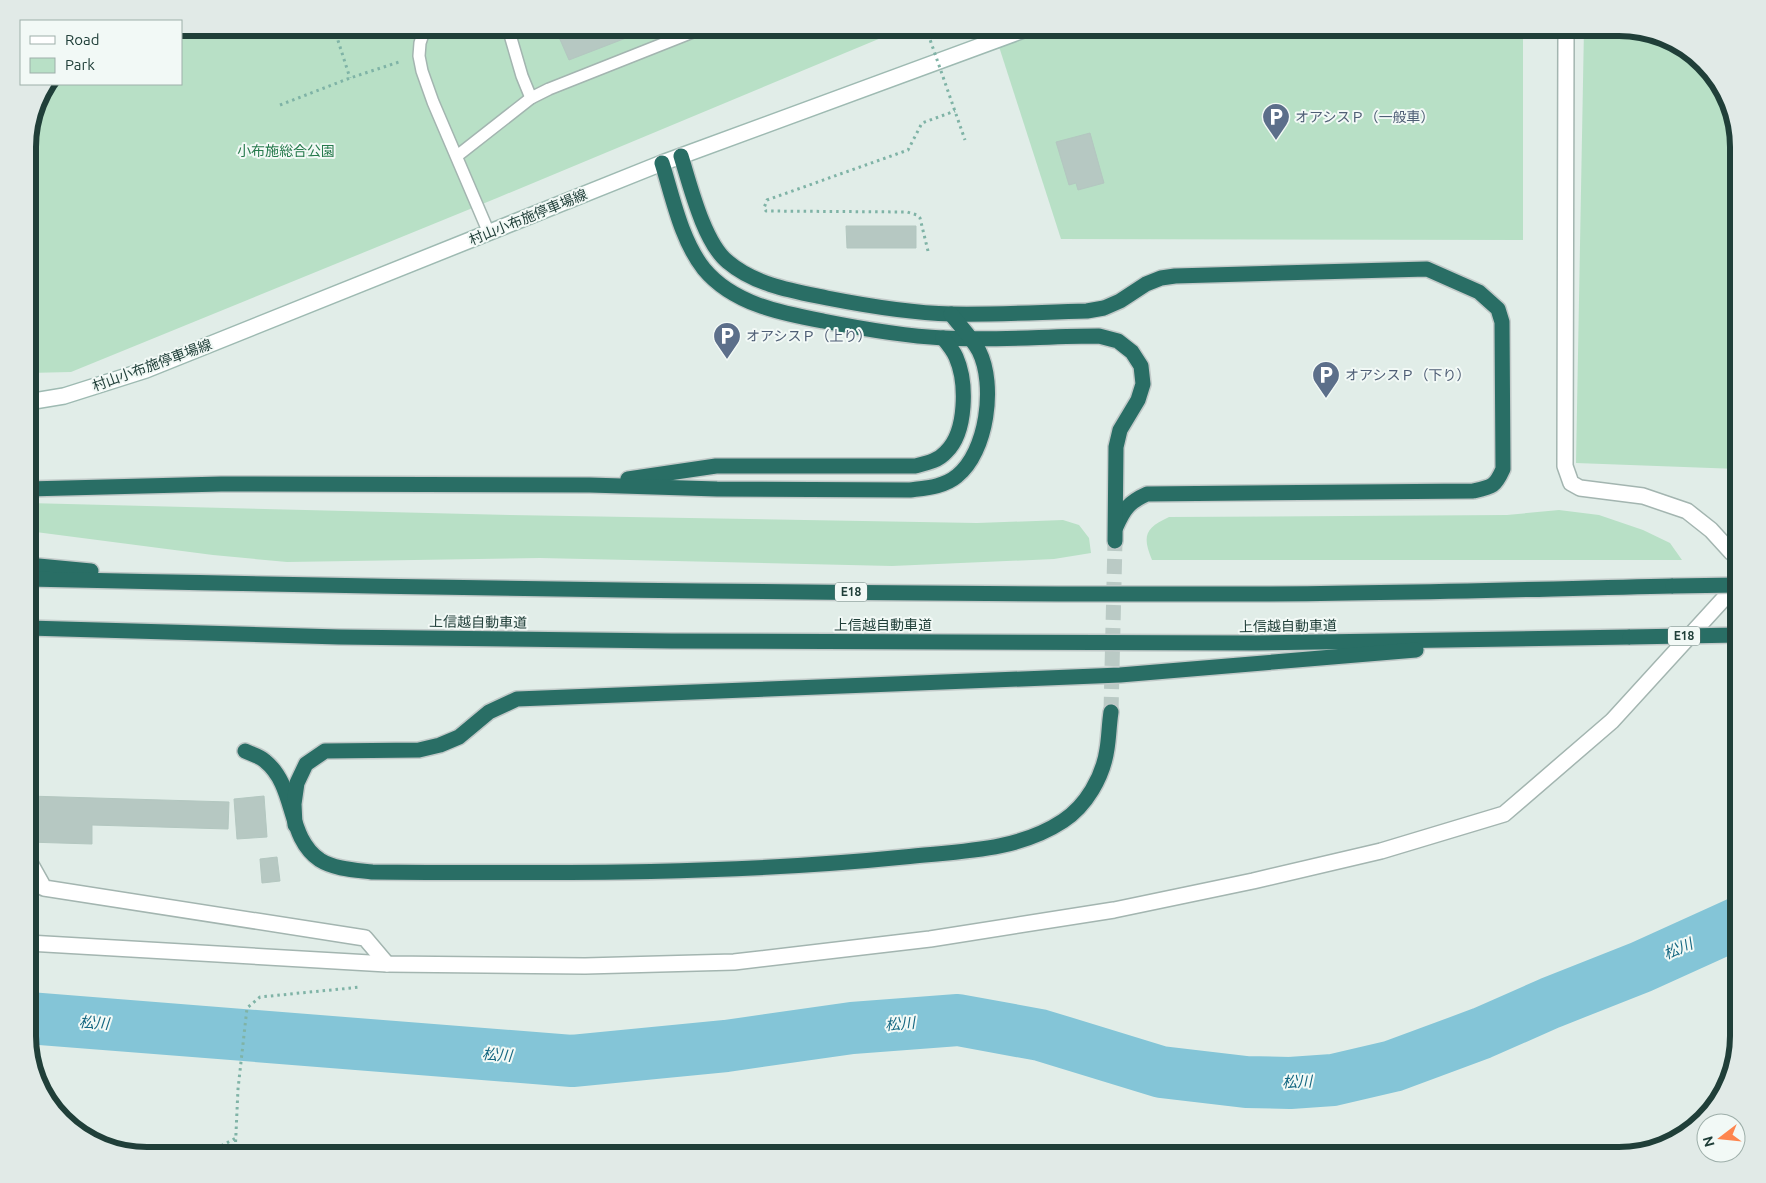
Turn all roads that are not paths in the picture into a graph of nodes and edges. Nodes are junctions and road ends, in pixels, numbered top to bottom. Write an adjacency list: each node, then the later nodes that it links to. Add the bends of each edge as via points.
1 (422, 36): 7 (lane, via 419,56 433,102)
2 (510, 36): 6 (lane)
3 (684, 36): 6 (lane)
4 (1007, 36): 8 (street, 村山小布施停車場線)
5 (1566, 36): 17 (street, via 1565,466 1571,483 1580,488 1642,496 1687,511)
6 (531, 98): 7 (lane)
7 (457, 156): 10 (lane)
8 (681, 156): 9 (street, 村山小布施停車場線); 11 (highway, via 699,214 711,240 727,262 752,277 790,291 881,308)
9 (662, 163): 10 (street, 村山小布施停車場線); 12 (highway, via 688,242 704,268 723,287 784,314 886,333)
10 (489, 233): 14 (street, 村山小布施停車場線, via 146,370 64,396)
11 (951, 314): 13 (highway); 13 (highway, via 1104,308 1146,284 1175,276 1427,269 1479,292 1498,309 1502,322 1502,469 1498,482 1473,491 1147,494 1133,500 1123,512 1115,534 1116,447 1120,430 1138,400 1143,384 1140,366 1132,352 1118,341 1099,336)
12 (943, 338): 13 (highway); 15 (highway, via 956,355 962,374 963,398 956,438 947,452 933,462 915,466 716,466)
13 (969, 338): 15 (highway, via 979,351 985,372 987,403 983,432 972,460 956,477 937,486 910,490)
14 (36, 401)
15 (590, 485): 16 (highway, via 221,484)
16 (36, 489)
17 (1730, 551)
18 (36, 566): 20 (highway)
19 (36, 579): 20 (highway, E18)
20 (188, 582): 21 (highway, E18, bridge, via 979,594 1256,594)
21 (1730, 584)
22 (1730, 593): 31 (street, via 1612,721 1504,814 1381,852 1114,910 930,939 734,962 585,966)
23 (36, 628): 25 (highway, 上信越自動車道 / E18, via 339,637 671,641 1256,643)
24 (1730, 635): 25 (highway, 上信越自動車道 / E18, bridge)
25 (1542, 640): 28 (highway, via 1120,675 517,700 489,712 459,737 440,745 419,750 325,751 306,764 297,783)
26 (1111, 712): 28 (highway, via 1107,752 1096,782 1082,804 1041,834 988,848 861,861 708,870 372,872 321,861 304,845)
27 (245, 751): 28 (highway, via 264,760 277,774 288,795)
28 (296, 825)
29 (36, 873): 31 (street, via 44,888 365,938)
30 (36, 943): 31 (street)
31 (387, 964)

